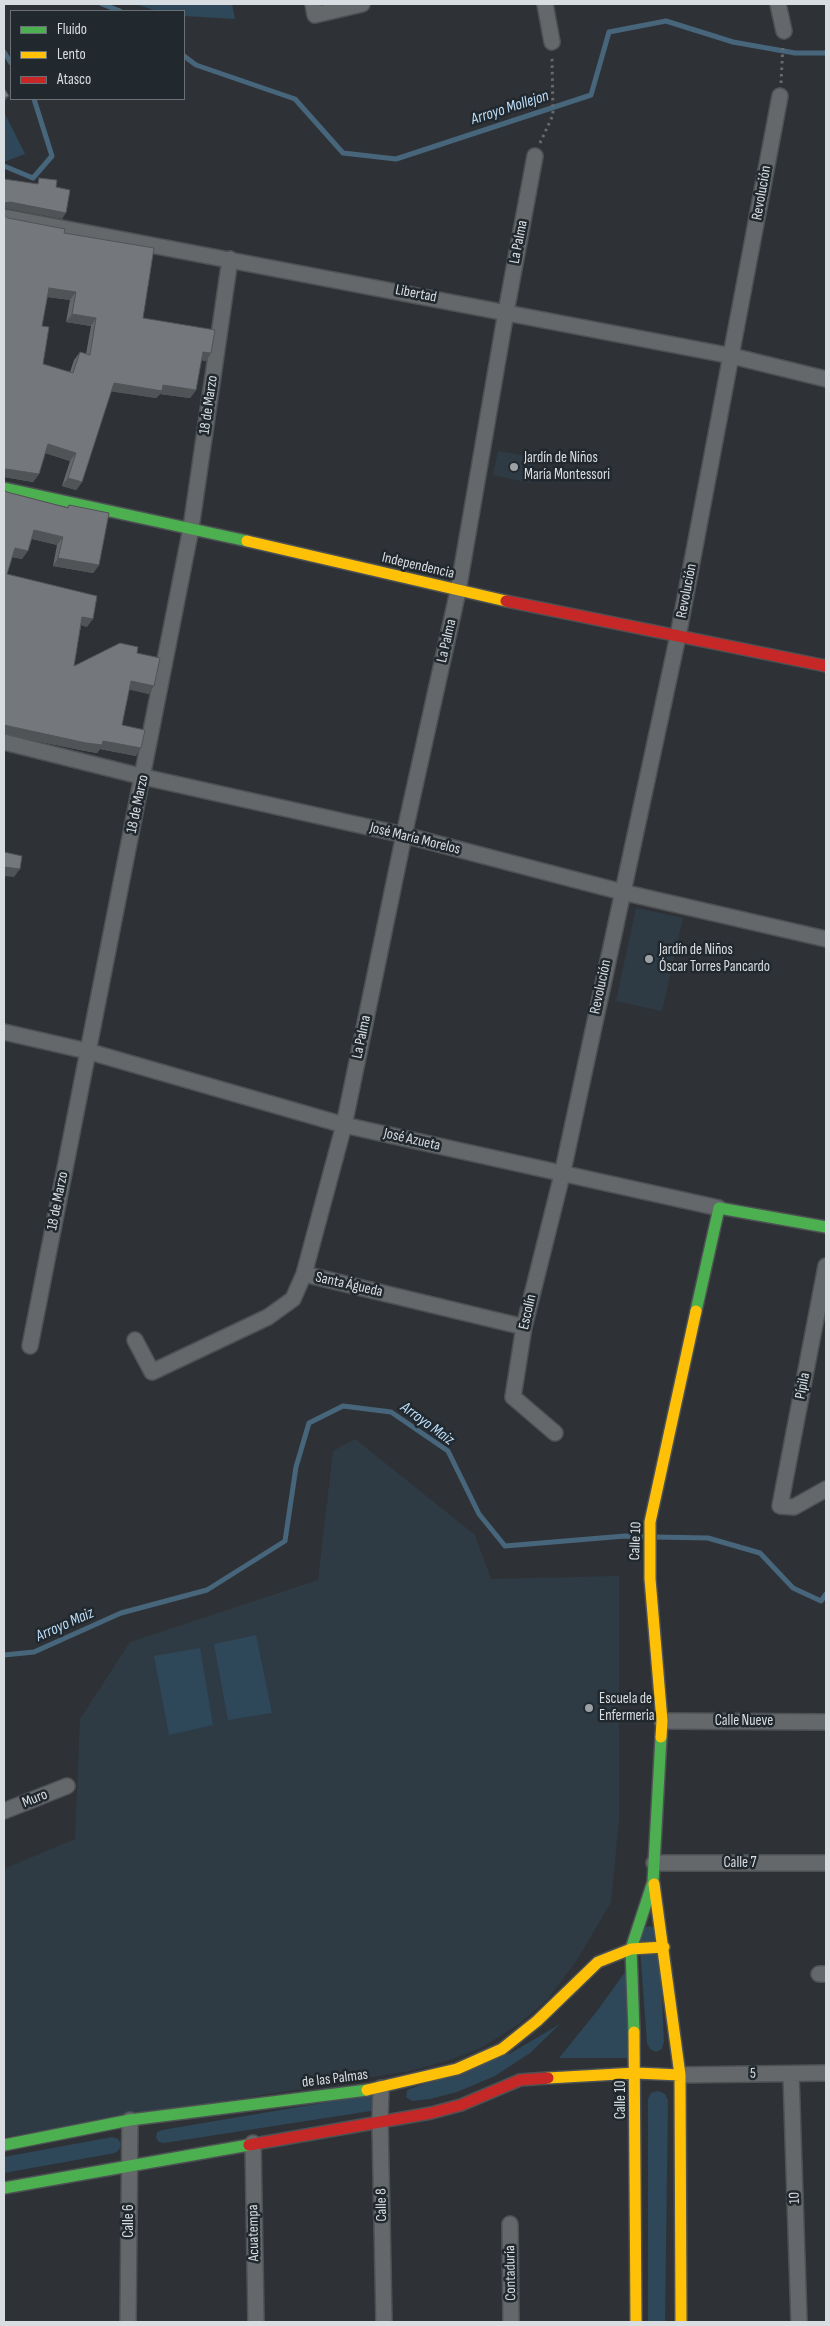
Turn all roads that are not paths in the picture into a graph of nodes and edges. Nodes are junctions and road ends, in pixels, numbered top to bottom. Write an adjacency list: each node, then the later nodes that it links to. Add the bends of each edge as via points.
1 (362, 4): 4 (street)
2 (545, 4): 6 (street)
3 (778, 4): 5 (street)
4 (314, 9)
5 (784, 31)
6 (552, 42)
7 (780, 96): 12 (street, Revolución)
8 (535, 156): 11 (street, La Palma)
9 (4, 216): 10 (street, Libertad)
10 (230, 259): 11 (street, Libertad); 15 (street, 18 de Marzo)
11 (506, 312): 12 (street, Libertad); 16 (street, La Palma)
12 (732, 356): 13 (street, Libertad); 17 (street, Revolución)
13 (826, 379)
14 (4, 488): 15 (main road, Independencia)
15 (191, 528): 16 (main road, Independencia); 20 (street, 18 de Marzo)
16 (458, 591): 17 (main road, Independencia); 21 (street, La Palma)
17 (678, 636): 18 (main road, Independencia); 22 (street, Revolución)
18 (826, 666)
19 (4, 742): 20 (street, José María Morelos)
20 (144, 777): 21 (street, José María Morelos); 25 (street, 18 de Marzo)
21 (404, 835): 22 (street, José María Morelos); 26 (street, La Palma)
22 (622, 892): 23 (street, José María Morelos); 27 (street, Revolución)
23 (826, 939)
24 (4, 1032): 25 (street, José Azueta)
25 (87, 1051): 26 (street, José Azueta); 34 (street, 18 de Marzo)
26 (344, 1125): 27 (street, José Azueta); 31 (street, La Palma)
27 (562, 1174): 28 (street, José Azueta); 32 (street, Escolín)
28 (719, 1208): 29 (main road, José Azueta); 37 (main road, Calle 10, via 650,1522 650,1579)
29 (826, 1227)
30 (826, 1266): 36 (street, Pípila, via 780,1506 794,1506)
31 (304, 1274): 32 (street, Santa Águeda); 33 (street, Santa Águeda, via 293,1299 268,1317 152,1372)
32 (524, 1327): 35 (street, Escolín, via 513,1397)
33 (136, 1340)
34 (30, 1346)
35 (556, 1433)
36 (826, 1489)
37 (662, 1720): 38 (street, Calle Nueve); 41 (main road, Calle 10)
38 (826, 1722)
39 (67, 1786): 40 (street, Muro)
40 (4, 1811)
41 (654, 1863): 42 (street, Calle 7); 43 (main road, Calle 10)
42 (826, 1863)
43 (653, 1882): 44 (main road, Calle 10); 45 (main road, Calle 10)
44 (664, 1947): 45 (main road, de las Palmas); 49 (main road, Calle 10)
45 (631, 1949): 46 (main road, Calle 10); 50 (main road, de las Palmas, via 598,1962 537,2021 502,2049 457,2069)
46 (636, 2073): 49 (main road); 52 (main road, via 520,2080 431,2113); 62 (main road, Calle 10)
47 (826, 2073): 48 (street, 5)
48 (791, 2074): 49 (street, 5); 64 (street, 10)
49 (680, 2075): 63 (main road, Calle 10)
50 (381, 2088): 51 (main road, de las Palmas); 52 (street, Calle 8)
51 (130, 2120): 54 (main road, de las Palmas); 55 (street, Calle 6)
52 (380, 2121): 53 (main road); 60 (street, Calle 8)
53 (253, 2143): 55 (main road); 59 (street, Acuatempa)
54 (4, 2145)
55 (129, 2166): 56 (main road); 58 (street, Calle 6)
56 (4, 2188)
57 (510, 2224): 61 (street, Contaduría)
58 (128, 2322)
59 (256, 2322)
60 (384, 2322)
61 (511, 2322)
62 (636, 2322)
63 (681, 2322)
64 (799, 2322)

